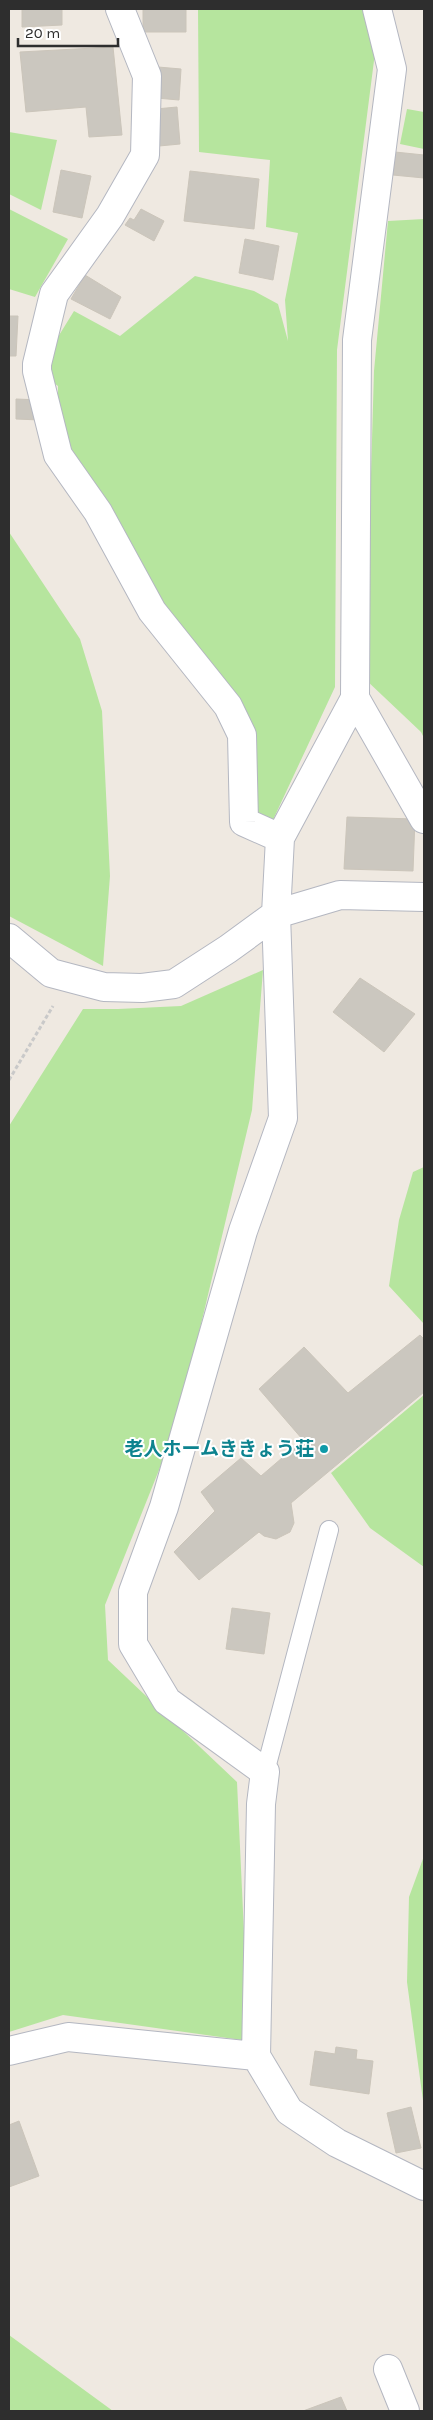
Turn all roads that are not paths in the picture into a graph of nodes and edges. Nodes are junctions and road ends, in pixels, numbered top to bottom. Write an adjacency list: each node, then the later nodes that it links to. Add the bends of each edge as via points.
1 (120, 9): 5 (street, via 147,76 145,155 110,216 54,294 37,371 57,453 98,512 152,611 228,706 242,735 244,822)
2 (377, 9): 3 (street, via 392,69 358,340)
3 (355, 698): 4 (street); 5 (street)
4 (424, 819)
5 (280, 838): 7 (street)
6 (424, 897): 7 (street, via 340,895)
7 (276, 914): 8 (street, via 174,984 142,988 104,987 51,974); 10 (street, via 283,1118 243,1231 164,1507 132,1592 133,1644 167,1701)
8 (9, 938)
9 (329, 1530): 10 (lane)
10 (265, 1772): 12 (street, via 261,1804)
11 (9, 2051): 12 (street, via 68,2037)
12 (256, 2056): 13 (street, via 289,2111 337,2144)
13 (424, 2186)
14 (388, 2369): 15 (street)
15 (405, 2411)

